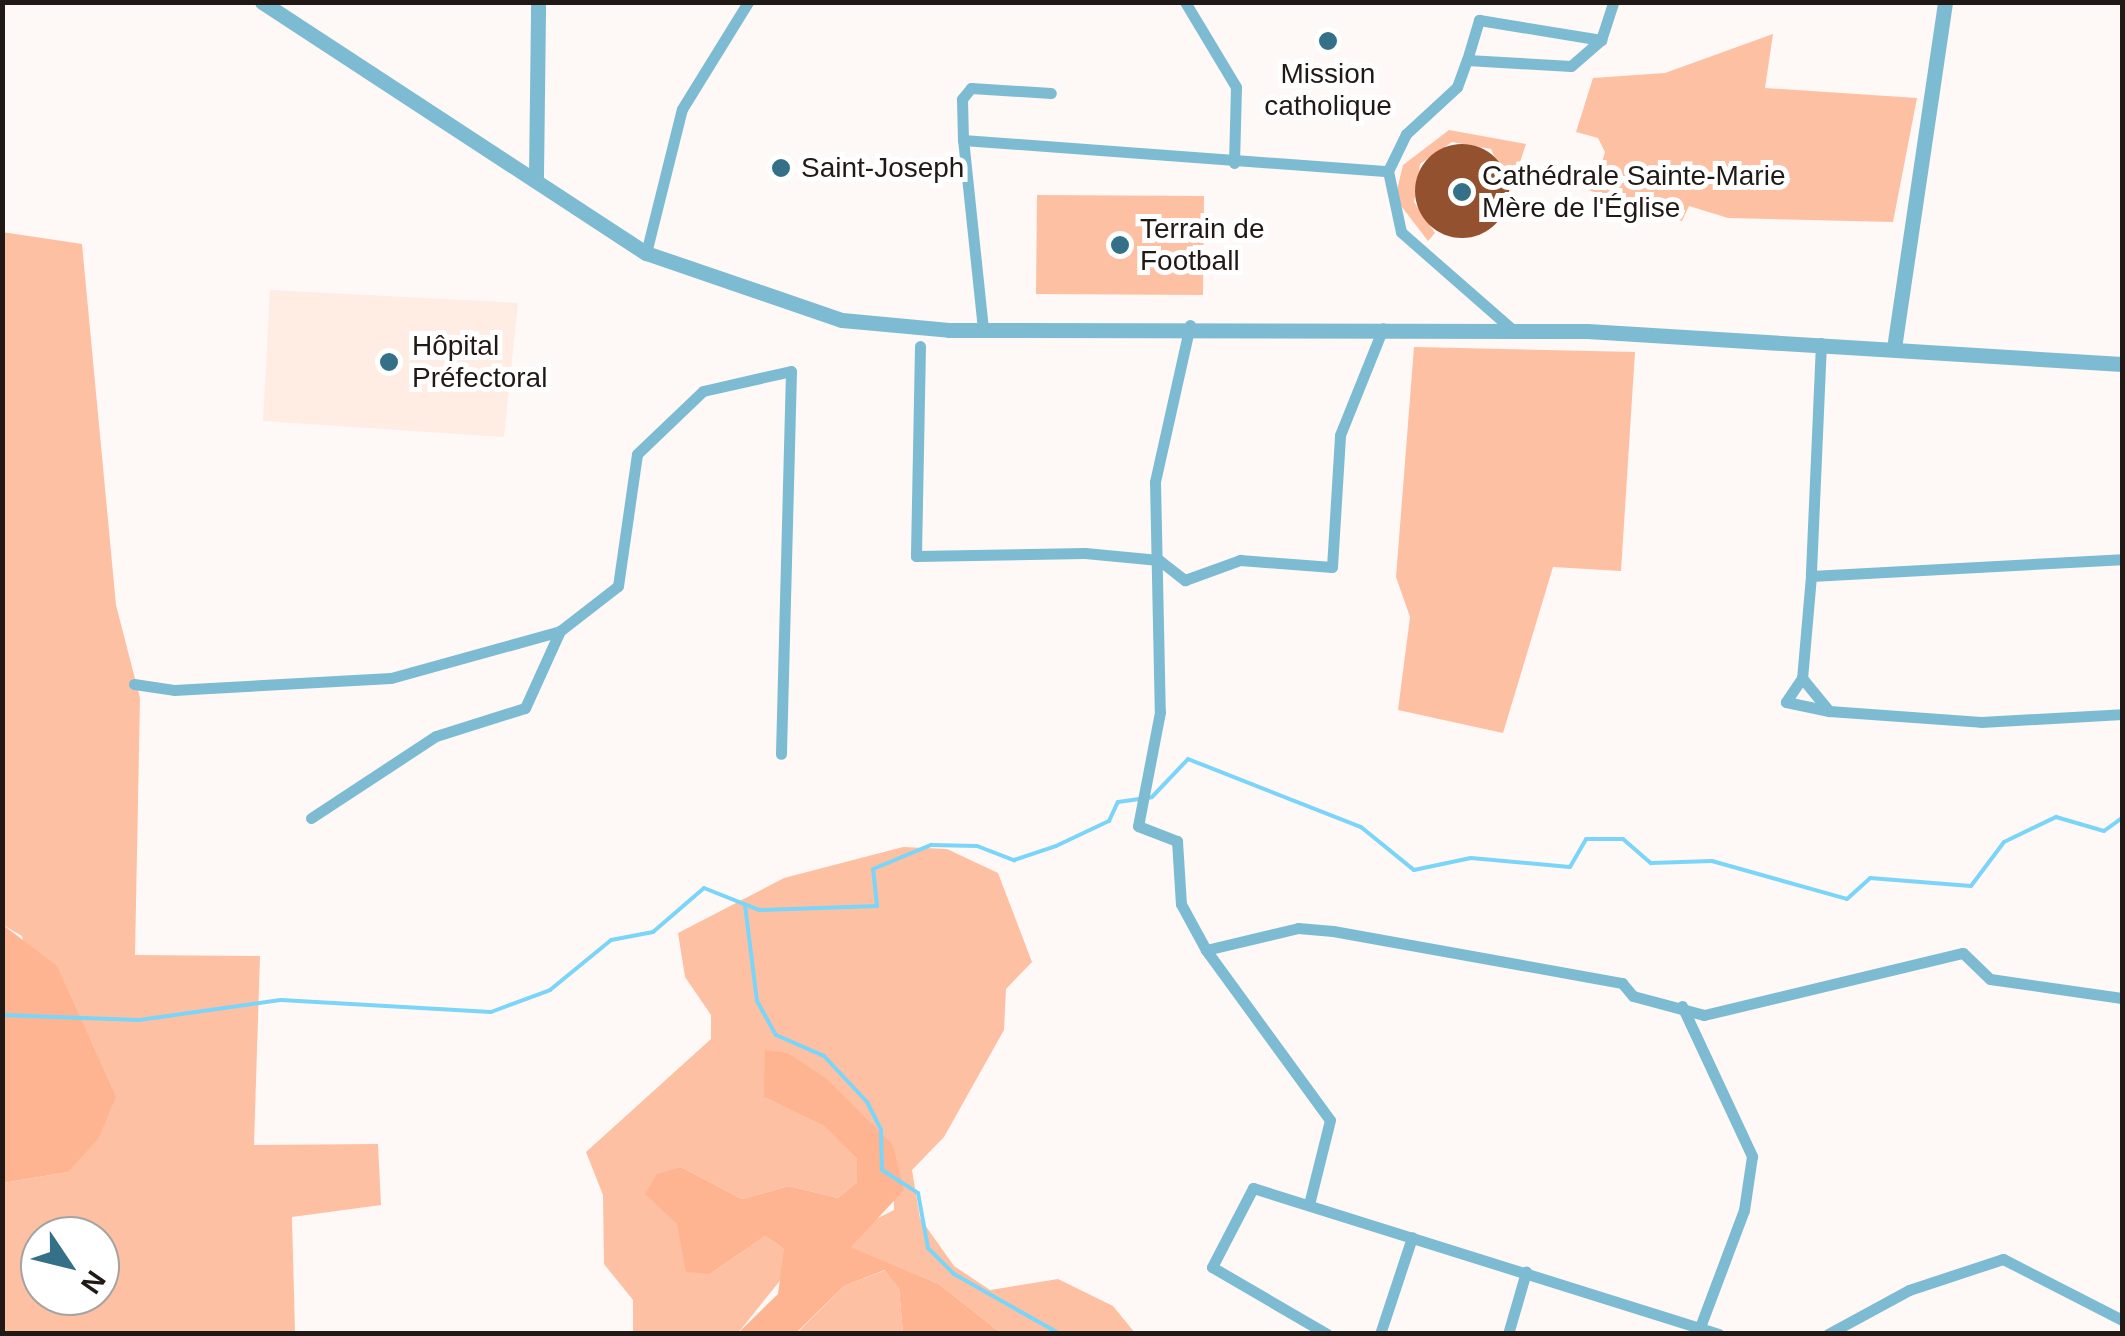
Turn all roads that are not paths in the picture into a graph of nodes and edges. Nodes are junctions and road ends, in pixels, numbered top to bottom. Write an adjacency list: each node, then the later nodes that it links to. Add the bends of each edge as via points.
1 (262, 2): 13 (street)
2 (538, 2): 13 (street)
3 (1185, 2): 11 (street, via 1236,87)
4 (1945, 2): 21 (street)
5 (746, 3): 14 (street, via 682,108)
6 (1610, 4): 7 (street)
7 (1602, 40): 8 (street, via 1572,66); 8 (street, via 1479,20)
8 (1467, 60): 12 (street, via 1458,87 1406,134)
9 (1052, 93): 10 (street, via 971,88 962,99)
10 (964, 140): 11 (street); 17 (street)
11 (1234, 162): 12 (street)
12 (1388, 172): 18 (street, via 1401,232)
13 (536, 176): 14 (street)
14 (646, 253): 17 (street, via 842,320)
15 (1190, 326): 16 (street); 17 (street); 24 (street, via 1155,482)
16 (1384, 327): 18 (street); 24 (street, via 1340,435 1332,567 1240,560 1186,580)
17 (984, 329)
18 (1514, 331): 19 (street)
19 (1821, 343): 21 (street); 25 (street)
20 (920, 346): 24 (street, via 916,556)
21 (1894, 348): 22 (street)
22 (2122, 364)
23 (2122, 559): 25 (street)
24 (1158, 560): 33 (street, via 1160,712 1138,826 1177,841 1181,904)
25 (1810, 576): 27 (street)
26 (560, 631): 28 (street, via 391,678 174,690); 31 (street, via 618,586 637,454 703,391 790,371); 32 (street, via 525,708 436,736)
27 (1802, 678): 29 (street); 29 (street, via 1786,702)
28 (134, 684)
29 (1829, 711): 30 (street, via 1982,722)
30 (2122, 714)
31 (782, 754)
32 (311, 818)
33 (1206, 950): 35 (street, via 1298,928 1333,931 1622,984 1633,996); 36 (street, via 1330,1120)
34 (2122, 998): 35 (street, via 1990,979 1963,952 1704,1014)
35 (1682, 1006): 40 (street, via 1752,1156 1744,1210)
36 (1310, 1200): 37 (street); 41 (street, via 1252,1188 1212,1267)
37 (1412, 1237): 38 (street); 42 (street)
38 (1526, 1272): 40 (street); 43 (street)
39 (2122, 1320): 45 (street, via 2002,1259 1909,1290)
40 (1700, 1327): 44 (street)
41 (1327, 1334)
42 (1380, 1334)
43 (1508, 1334)
44 (1718, 1334)
45 (1828, 1334)

